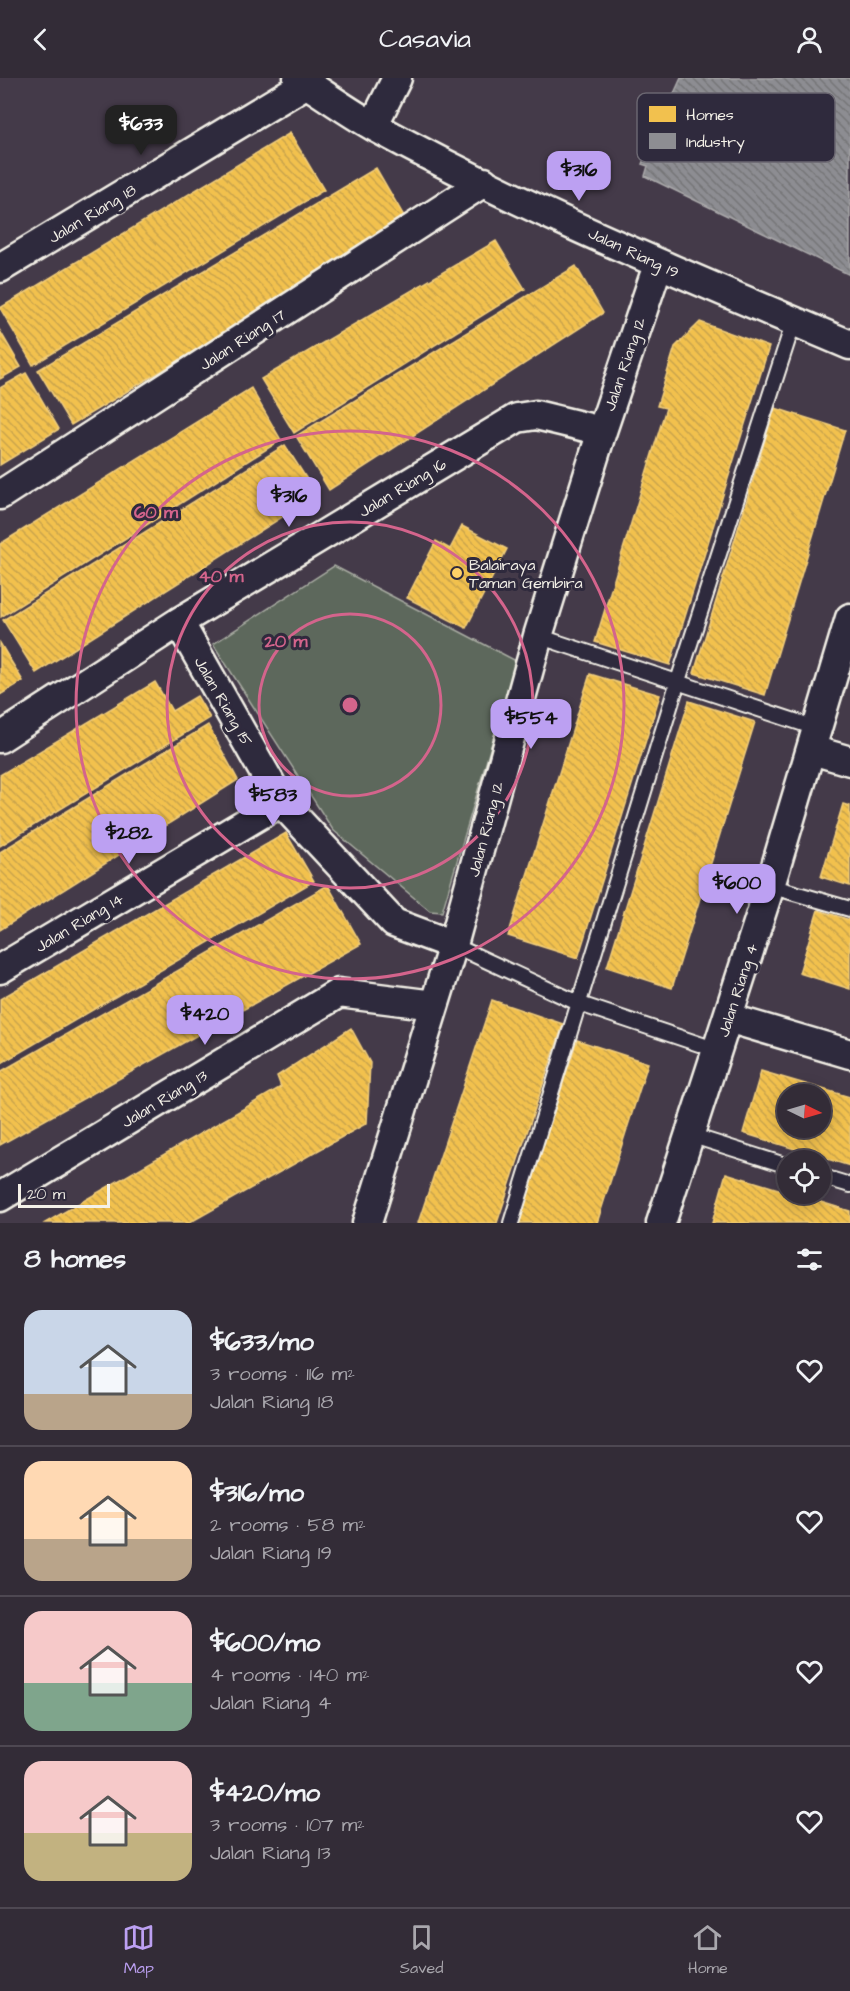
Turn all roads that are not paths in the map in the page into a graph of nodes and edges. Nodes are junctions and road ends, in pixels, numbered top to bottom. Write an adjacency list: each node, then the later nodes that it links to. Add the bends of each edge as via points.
1 (397, 78): 3 (street)
2 (302, 81): 3 (street, Jalan Riang 19); 6 (street, Jalan Riang 18)
3 (373, 126): 4 (street, Jalan Riang 19)
4 (484, 182): 5 (street, Jalan Riang 19); 10 (street, Jalan Riang 17)
5 (658, 265): 7 (street, Jalan Riang 19); 9 (street, Jalan Riang 12)
6 (0, 268)
7 (794, 321): 8 (street, Jalan Riang 19); 14 (lane)
8 (850, 345)
9 (602, 431): 12 (street, Jalan Riang 16, via 537,416 517,418); 13 (street, Jalan Riang 12)
10 (0, 495)
11 (850, 618): 16 (street, Jalan Riang 4)
12 (179, 622): 15 (street, Jalan Riang 16); 18 (street, Jalan Riang 15)
13 (538, 636): 14 (lane); 21 (street, Jalan Riang 12)
14 (678, 681): 16 (lane); 23 (lane)
15 (0, 738)
16 (816, 740): 17 (street); 19 (street, Jalan Riang 4)
17 (850, 761)
18 (282, 802): 21 (street, Jalan Riang 15, via 394,923); 22 (street, Jalan Riang 14)
19 (770, 886): 20 (lane); 25 (street, Jalan Riang 4)
20 (850, 909)
21 (453, 945): 23 (lane); 24 (street, Jalan Riang 12)
22 (0, 969)
23 (580, 1004): 26 (lane); 34 (lane)
24 (434, 1005): 32 (street, Jalan Riang 13, via 339,993); 33 (street, Jalan Riang 12)
25 (728, 1018): 26 (street, Jalan Riang 4); 27 (street)
26 (717, 1050): 28 (street, Jalan Riang 4)
27 (850, 1054)
28 (690, 1135): 29 (lane); 35 (street, Jalan Riang 4)
29 (777, 1163)
30 (831, 1179): 31 (lane)
31 (850, 1185)
32 (0, 1197)
33 (367, 1223)
34 (511, 1223)
35 (661, 1223)

